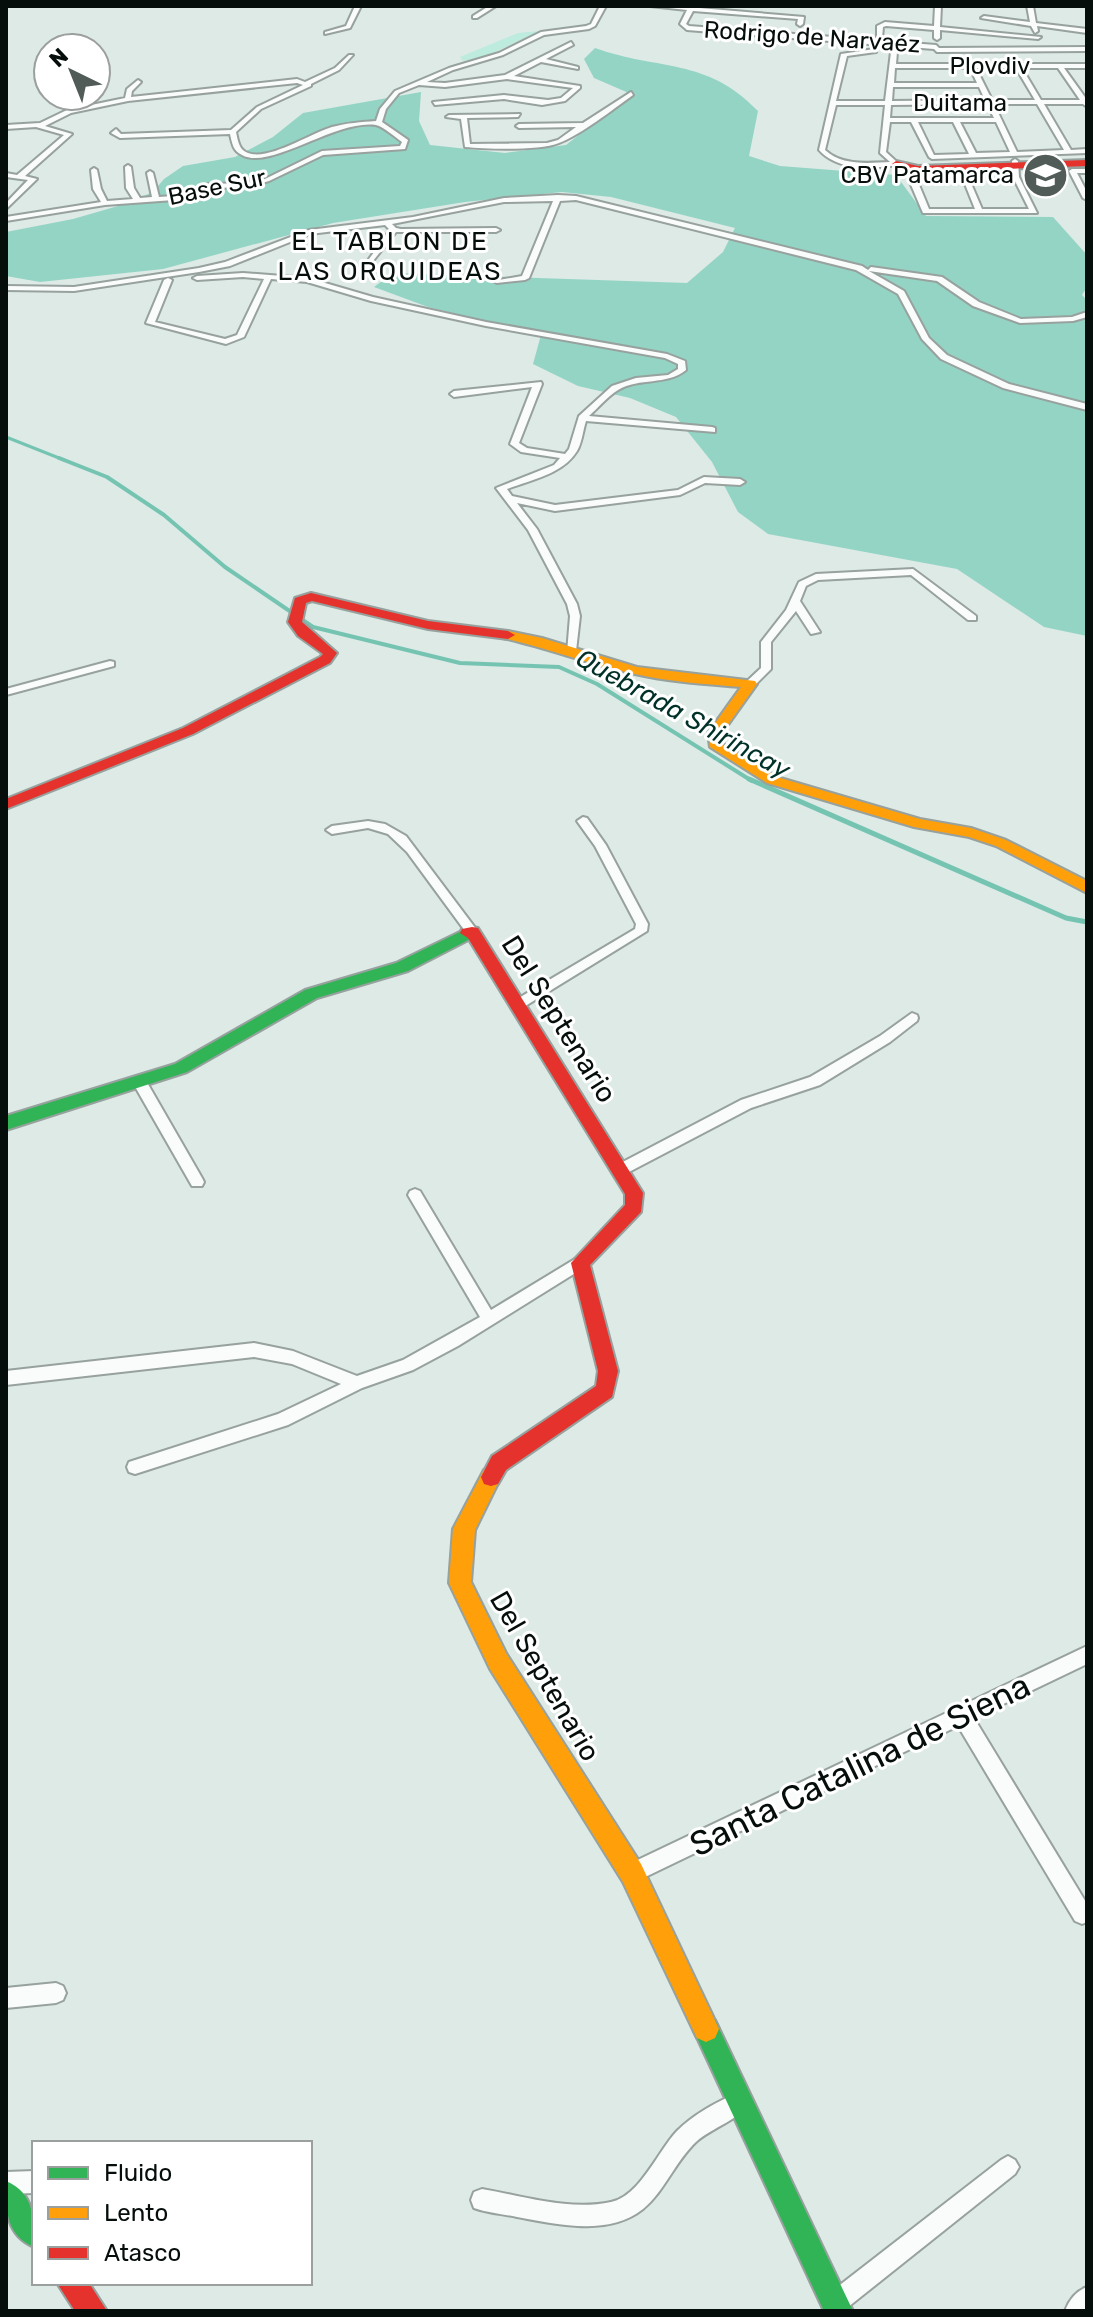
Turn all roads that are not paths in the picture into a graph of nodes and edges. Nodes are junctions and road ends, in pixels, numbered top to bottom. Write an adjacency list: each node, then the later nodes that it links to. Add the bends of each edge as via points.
1 (358, 6): 15 (street, via 348,27)
2 (493, 6): 10 (street)
3 (603, 6): 37 (street, via 587,28 543,33)
4 (653, 6): 8 (street)
5 (765, 6): 9 (street)
6 (938, 6): 14 (street)
7 (1030, 6): 12 (street)
8 (691, 9): 9 (street); 16 (street, Rodrigo de Narvaéz, via 683,24 687,28)
9 (760, 14): 13 (street, via 801,17); 16 (street)
10 (475, 17)
11 (984, 18): 12 (street)
12 (1032, 23): 17 (street); 18 (street)
13 (800, 24)
14 (937, 31): 18 (street); 20 (street, via 885,24 880,26); 21 (street)
15 (327, 33)
16 (754, 33): 20 (street, Rodrigo de Narvaéz)
17 (1087, 34): 23 (street)
18 (1038, 37): 22 (street)
19 (571, 44): 27 (street)
20 (881, 44): 21 (street, Rodrigo de Narvaéz); 25 (street); 47 (street, via 844,54)
21 (937, 48): 24 (street); 25 (street)
22 (1046, 49): 23 (street); 24 (street)
23 (1084, 49)
24 (1008, 50): 31 (street)
25 (894, 52): 28 (street)
26 (351, 56): 38 (street)
27 (540, 60): 34 (street); 35 (street)
28 (894, 66): 29 (street, Plovdiv); 39 (street)
29 (942, 66): 30 (street, Plovdiv); 40 (street)
30 (972, 66): 31 (street, Plovdiv); 41 (street)
31 (1017, 66): 32 (street, Plovdiv); 49 (street)
32 (1060, 66): 33 (street, Plovdiv); 42 (street)
33 (1087, 66)
34 (576, 68)
35 (507, 77): 37 (street, via 445,85); 52 (street, via 578,87 563,100)
36 (138, 82): 45 (street)
37 (420, 82): 59 (street, via 397,92)
38 (307, 83): 45 (street); 64 (street, via 259,108)
39 (892, 85): 40 (street); 51 (street)
40 (949, 85): 41 (street)
41 (982, 85): 48 (street)
42 (1074, 85): 43 (street); 50 (street)
43 (1087, 85)
44 (631, 94): 61 (street)
45 (128, 99): 60 (street, via 69,111)
46 (435, 103): 52 (street)
47 (833, 103): 51 (street, Duitama); 69 (street, via 822,150 827,157 855,164)
48 (991, 103): 49 (street, Duitama); 51 (street, Duitama); 56 (street)
49 (1039, 103): 50 (street, Duitama); 68 (street)
50 (1086, 103)
51 (887, 104): 55 (street)
52 (517, 107): 54 (street); 61 (street, via 518,130)
53 (449, 117): 54 (street)
54 (464, 117): 61 (street, via 464,144 472,146 555,143)
55 (886, 120): 57 (street); 69 (street, via 883,153)
56 (999, 120): 58 (street); 67 (street)
57 (914, 121): 58 (street); 66 (street, via 929,156)
58 (956, 121): 66 (street)
59 (379, 123): 64 (street, via 331,129 279,152 255,156 240,154); 81 (street, Base Sur, via 407,146 322,153 258,183 209,186)
60 (41, 125): 62 (street); 76 (street, via 69,134)
61 (586, 125)
62 (6, 127)
63 (116, 131): 64 (street, via 120,136)
64 (233, 132)
65 (1087, 151): 68 (street)
66 (974, 157): 67 (street)
67 (1014, 160): 68 (street); 69 (street, via 918,169); 84 (street, via 1034,211)
68 (1079, 161): 72 (street); 79 (street)
69 (896, 164)
70 (128, 167): 80 (street)
71 (94, 170): 82 (street)
72 (1087, 171)
73 (150, 173): 81 (street)
74 (964, 174): 84 (street)
75 (6, 175): 76 (street)
76 (20, 176): 83 (street, via 33,179)
77 (913, 180): 84 (street, via 926,211)
78 (558, 197): 86 (street, via 504,200); 90 (street); 94 (street, via 525,278)
79 (1087, 198)
80 (137, 200): 81 (street, Base Sur); 82 (street, Base Sur)
81 (156, 200)
82 (105, 203): 85 (street, Base Sur)
83 (6, 207)
84 (979, 211)
85 (6, 219)
86 (387, 222): 87 (street); 93 (street, via 309,232 227,264)
87 (394, 230): 88 (street); 89 (street)
88 (496, 230)
89 (373, 259)
90 (859, 268): 97 (street, via 939,279 986,309 1020,321); 99 (street, via 901,293 926,339 944,357 1006,386)
91 (269, 276): 92 (street); 92 (street, via 240,337 226,342 150,323); 100 (street, via 308,280 371,299 682,363 682,370 670,377 615,388)
92 (168, 280): 93 (street)
93 (121, 281): 95 (street, via 74,289)
94 (497, 281)
95 (8, 288): 96 (street)
96 (45, 299)
97 (1087, 314)
98 (454, 394): 102 (street, via 538,384 514,444)
99 (1087, 407)
100 (582, 418): 101 (street); 102 (street)
101 (712, 430)
102 (568, 457): 104 (street, via 557,467 504,484)
103 (740, 482): 104 (street, via 704,480 680,492 565,508)
104 (508, 498): 108 (street, via 532,529 572,604)
105 (795, 601): 106 (street, via 802,584 816,577 905,571 922,577); 107 (street); 110 (street, via 766,642 766,669)
106 (972, 618)
107 (815, 632)
108 (571, 651): 110 (street, via 657,675); 112 (street, via 507,632 428,625 311,597 297,608 300,632 325,646 330,653 325,660 188,731)
109 (110, 664): 111 (street)
110 (750, 684): 115 (street, via 715,733 717,747 731,757 772,780 811,793 1001,843)
111 (6, 692)
112 (6, 804)
113 (583, 821): 117 (street, via 642,924 641,931)
114 (332, 830): 116 (street, via 370,824 410,842)
115 (1087, 888)
116 (472, 932): 117 (street, Del Septenario); 119 (street, Del Septenario, via 402,967 311,994 181,1068)
117 (517, 1005): 121 (street, Del Septenario)
118 (912, 1018): 121 (street, via 815,1081 746,1104)
119 (140, 1083): 120 (street, Del Septenario); 122 (street)
120 (6, 1123)
121 (622, 1169): 124 (street, Del Septenario, via 634,1193 634,1207)
122 (197, 1182)
123 (415, 1195): 125 (street)
124 (580, 1263): 125 (street); 131 (street, Del Septenario, via 608,1371 605,1391 499,1463 464,1529 460,1583 498,1661)
125 (489, 1319): 127 (street, via 408,1365)
126 (6, 1378): 127 (street, via 254,1350 293,1358)
127 (357, 1383): 128 (street, via 282,1420)
128 (135, 1467)
129 (1087, 1655): 130 (street, Santa Catalina de Siena)
130 (962, 1715): 131 (street, Santa Catalina de Siena); 132 (street)
131 (632, 1873): 135 (street, Del Septenario)
132 (1082, 1914)
133 (56, 1993): 134 (street)
134 (6, 1998)
135 (740, 2102): 140 (street, via 685,2137 635,2201 614,2213 572,2215); 144 (street, Del Septenario)
136 (1008, 2167): 144 (street)
137 (32, 2182): 138 (street)
138 (6, 2183)
139 (6, 2195): 141 (street)
140 (482, 2200)
141 (32, 2230)
142 (73, 2285): 145 (street)
143 (1087, 2298): 146 (street)
144 (837, 2307)
145 (93, 2311)
146 (1076, 2311)

